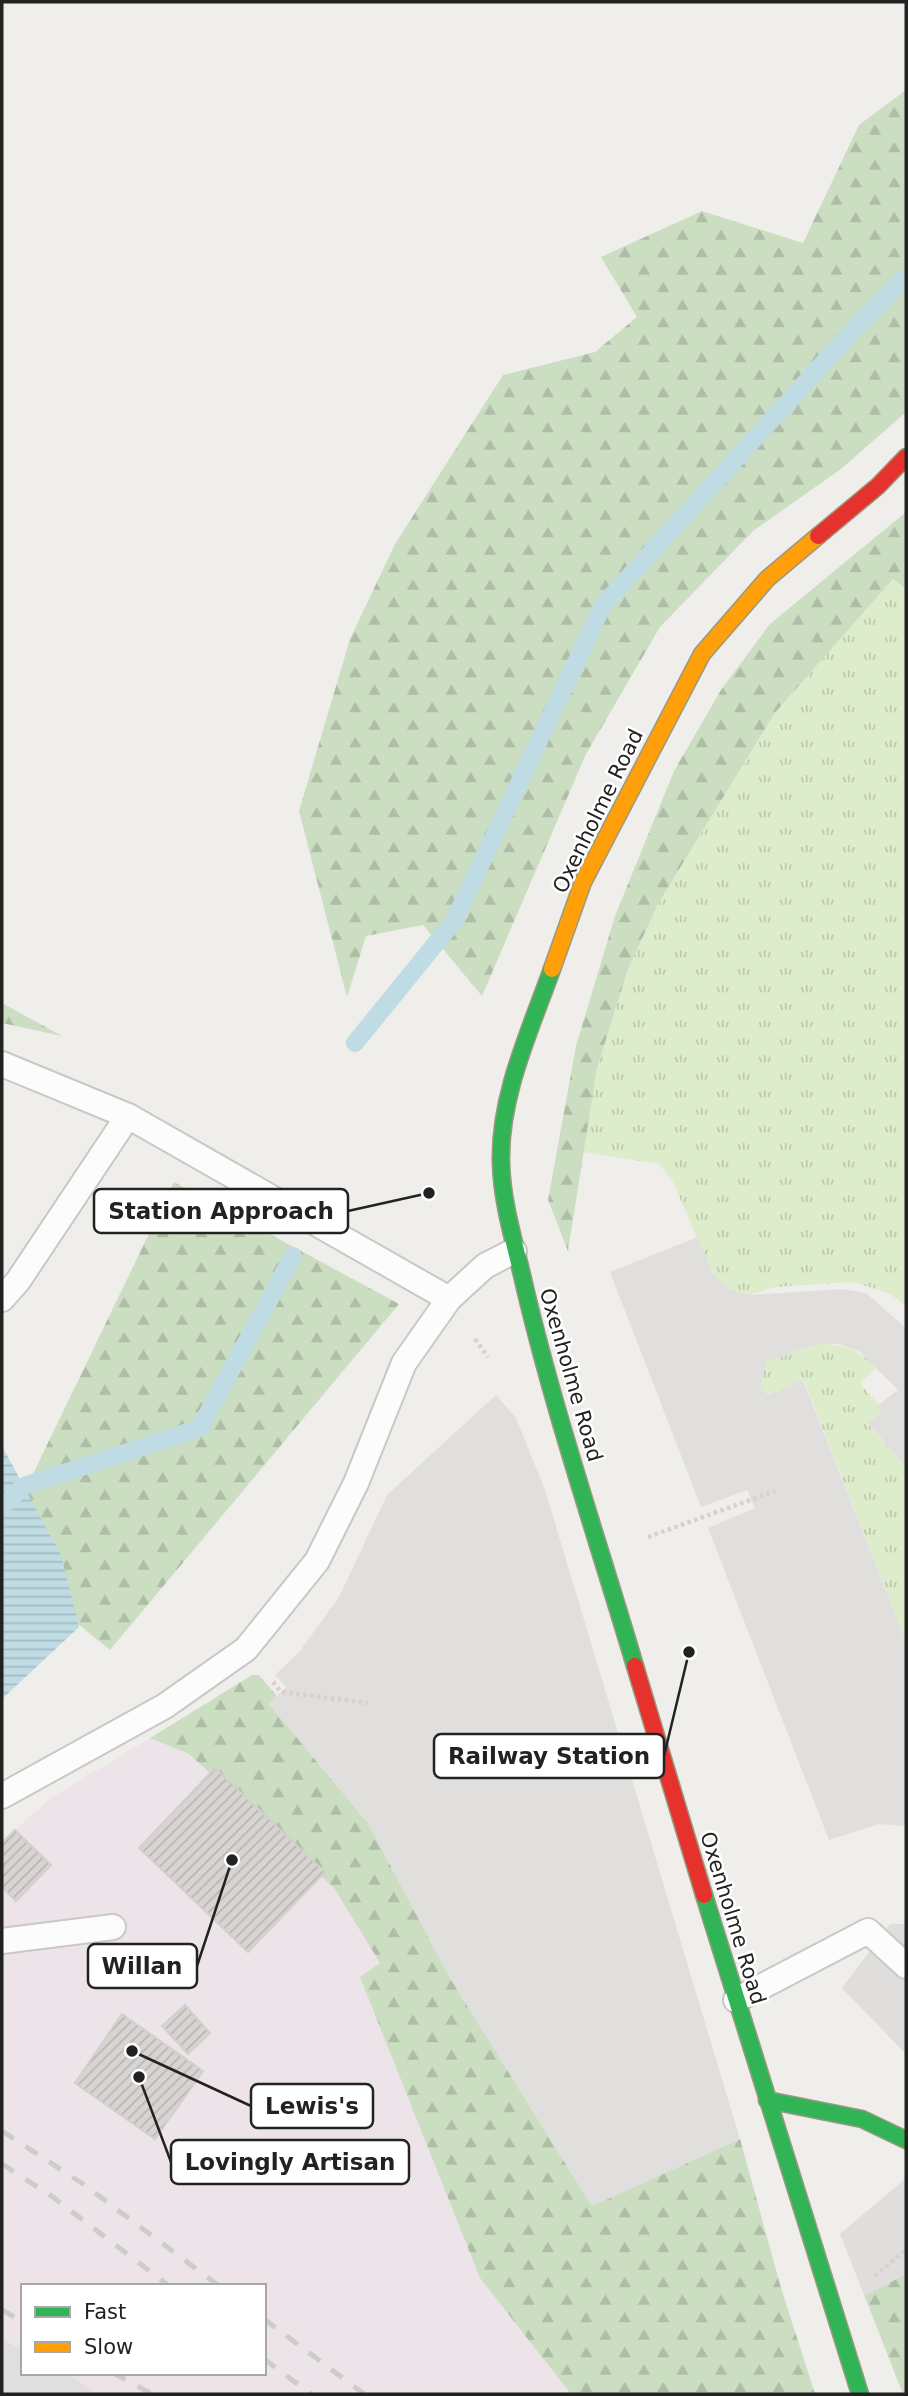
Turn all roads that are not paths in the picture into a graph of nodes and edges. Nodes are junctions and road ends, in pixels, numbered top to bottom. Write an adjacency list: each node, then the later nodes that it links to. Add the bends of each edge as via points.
1 (906, 457): 4 (main road, Oxenholme Road, via 767,579 702,654 583,882 515,1071 505,1117 501,1162)
2 (2, 1064): 3 (lane)
3 (128, 1116): 5 (lane); 6 (lane)
4 (514, 1251): 6 (lane, via 485,1266); 11 (main road, Oxenholme Road)
5 (2, 1299)
6 (449, 1299): 7 (lane, via 404,1363 356,1483 317,1561 246,1649 165,1706)
7 (2, 1796)
8 (113, 1927): 9 (lane)
9 (2, 1941)
10 (906, 1966): 11 (lane, via 868,1931)
11 (736, 2000): 12 (main road, Oxenholme Road)
12 (767, 2100): 13 (main road, via 862,2119); 14 (main road, Oxenholme Road)
13 (906, 2140)
14 (860, 2394)

